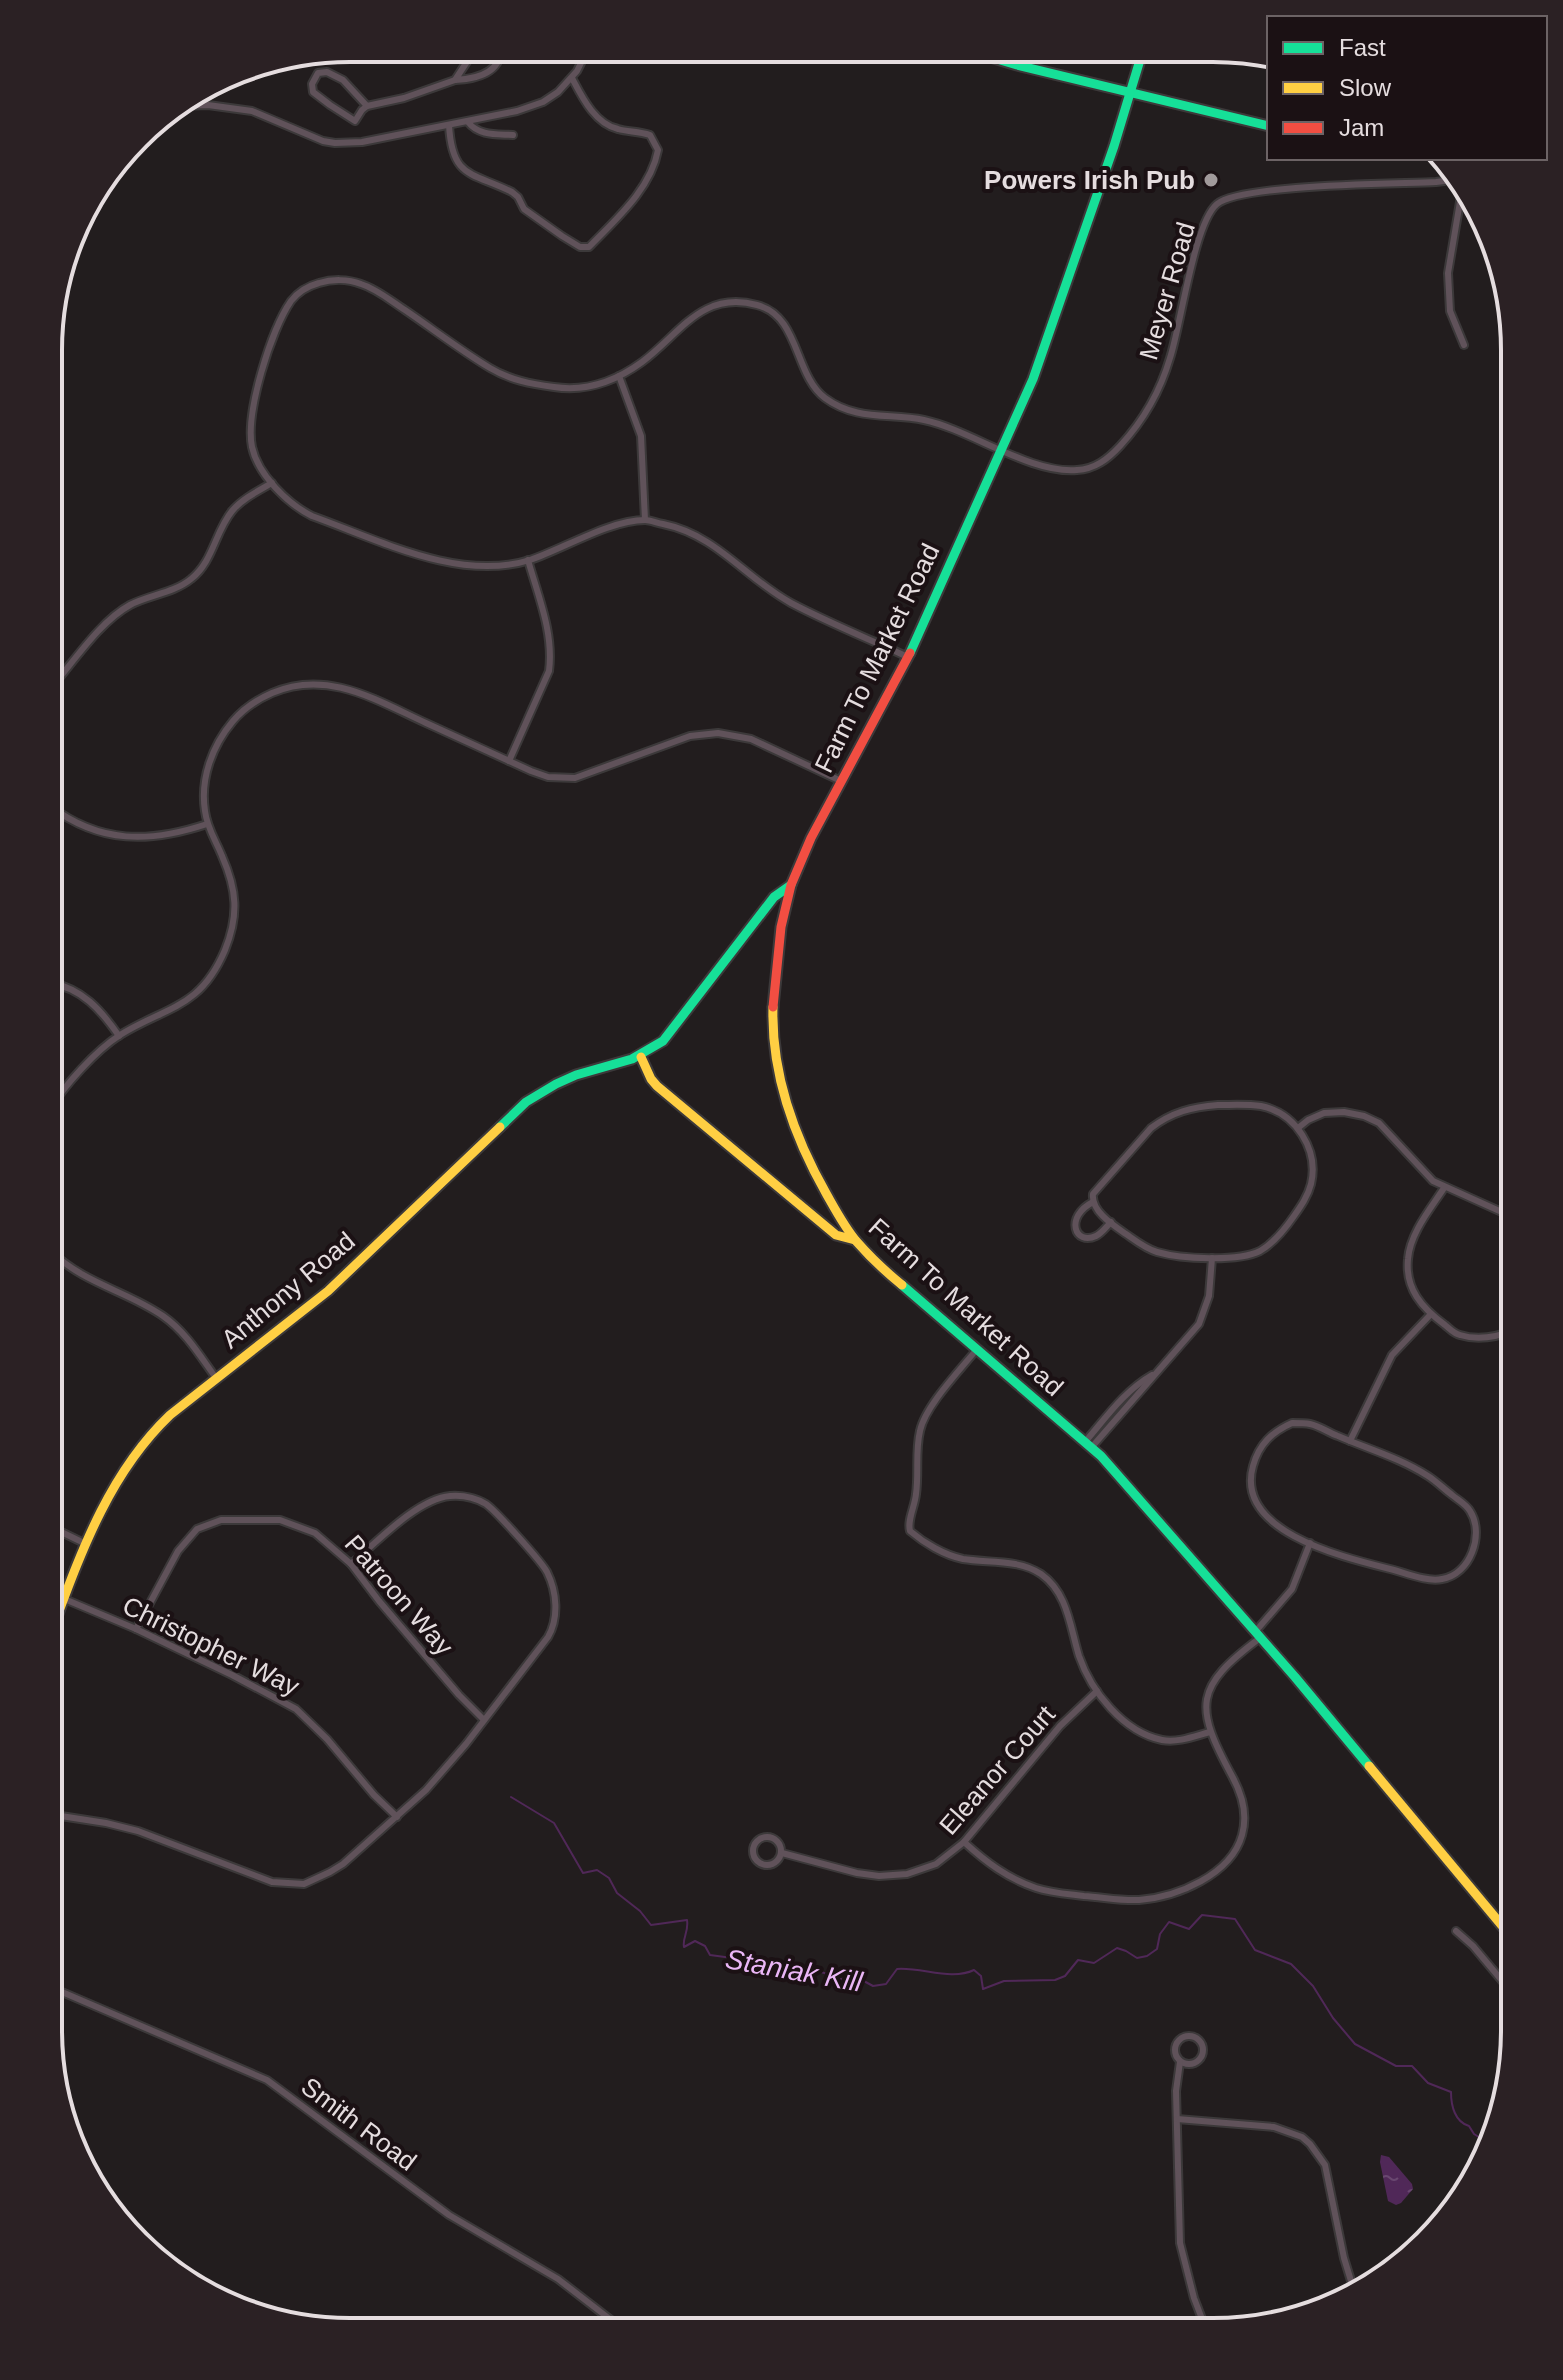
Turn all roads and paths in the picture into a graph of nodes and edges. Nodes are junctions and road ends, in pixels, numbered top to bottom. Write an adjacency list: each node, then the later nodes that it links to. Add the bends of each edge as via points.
1 (467, 62): 9 (street)
2 (497, 62): 9 (street, via 473,79)
3 (581, 62): 8 (street)
4 (1007, 62): 7 (street)
5 (1018, 62): 7 (street)
6 (1139, 62): 10 (street, Farm To Market Road)
7 (1017, 65): 10 (street)
8 (572, 78): 13 (street, via 543,102); 14 (street, via 603,123 650,135 658,150 640,189 589,247 580,247 524,209 512,192 460,167)
9 (455, 80): 12 (street)
10 (1129, 93): 15 (street); 21 (street, Farm To Market Road, via 1061,303)
11 (199, 105): 14 (street, via 252,111 335,143)
12 (367, 106): 12 (street, via 336,76 318,73 313,92 330,105 355,121)
13 (468, 122): 14 (street); 16 (street, via 486,133)
14 (449, 125)
15 (1267, 126)
16 (513, 135)
17 (1445, 180): 21 (street, Meyer Road, via 1269,190 1215,205 1200,233 1160,388 1133,432 1095,467 1081,470 1052,469)
18 (1460, 203): 19 (street, via 1448,273 1450,311)
19 (1464, 345)
20 (619, 376): 21 (street, Meyer Road, via 702,311 728,301 754,304 768,308 784,324 821,395 832,403 872,416 928,421); 22 (street, Meyer Road, via 580,389 511,379 362,284 314,284 300,291 284,314 254,399 252,447); 23 (street, via 641,436)
21 (1002, 451): 25 (street, Farm To Market Road)
22 (272, 483): 24 (street, Meyer Road, via 312,516 438,561 468,567); 26 (street, via 231,512 192,578 118,613)
23 (645, 520): 24 (street, Meyer Road); 25 (street, via 689,531 789,602)
24 (528, 560): 27 (street, via 550,639 549,671)
25 (908, 657): 28 (street, Farm To Market Road)
26 (62, 676)
27 (509, 761): 28 (street, via 548,777 575,778 690,736 718,733 751,739); 30 (street, via 357,691 322,683 287,687 255,701 223,732 206,773)
28 (841, 781): 31 (street, Farm To Market Road)
29 (62, 814): 30 (street, via 103,834 148,838)
30 (207, 824): 33 (street, via 235,891 226,948 191,998)
31 (791, 885): 34 (street, Anthony Road, via 774,897 663,1041); 41 (street, Farm To Market Road, via 774,991 779,1074 806,1158)
32 (62, 987): 33 (street, via 93,1003)
33 (119, 1036): 35 (street)
34 (641, 1057): 41 (street, via 657,1086 829,1229); 47 (street, Anthony Road, via 573,1076 526,1102 328,1291)
35 (62, 1094)
36 (1298, 1128): 37 (street, via 1333,1112 1364,1116 1379,1123); 38 (street, via 1262,1106 1185,1109 1151,1128 1093,1194); 42 (street, via 1312,1158 1312,1182 1302,1204 1283,1231 1259,1251)
37 (1444, 1188): 39 (street); 44 (street, via 1410,1245 1408,1258 1413,1291)
38 (1093, 1202): 40 (street); 40 (street, via 1075,1218 1078,1233 1091,1237)
39 (1501, 1212)
40 (1111, 1222): 42 (street, via 1154,1252)
41 (855, 1240): 46 (street, Farm To Market Road)
42 (1212, 1258): 49 (street, via 1209,1296 1199,1324)
43 (62, 1261): 47 (street, via 164,1316 186,1336)
44 (1431, 1314): 45 (street, via 1457,1335); 48 (street, via 1392,1355)
45 (1501, 1335)
46 (977, 1349): 49 (street, Farm To Market Road); 57 (street, via 922,1422 909,1529 952,1556 1020,1566 1043,1576 1063,1600 1080,1658)
47 (216, 1378): 51 (street, Anthony Road, via 141,1444)
48 (1350, 1441): 52 (street, via 1309,1424 1292,1423 1278,1429 1257,1452 1250,1487 1256,1504 1265,1517); 52 (street, via 1429,1476 1464,1504 1477,1529 1469,1561 1442,1580 1364,1563)
49 (1088, 1445): 56 (street, Farm To Market Road)
50 (62, 1532): 51 (street)
51 (84, 1543): 54 (street, Anthony Road)
52 (1310, 1543): 56 (street, via 1292,1589)
53 (351, 1564): 55 (street, Patroon Way, via 315,1533 280,1520 204,1525 178,1551); 58 (street, Patroon Way); 58 (street, via 428,1503 461,1496 488,1506 546,1570 555,1603 553,1629)
54 (62, 1598): 55 (street, Christopher Way)
55 (136, 1629): 61 (street, Christopher Way, via 296,1709)
56 (1258, 1635): 59 (street, via 1215,1679 1207,1699); 64 (street, Farm To Market Road)
57 (1097, 1691): 59 (street, via 1122,1719 1153,1737 1169,1740); 62 (street, Eleanor Court, via 1060,1726)
58 (484, 1720): 61 (street)
59 (1210, 1732): 62 (street, via 1239,1790 1244,1823 1231,1856 1195,1884 1138,1900 1057,1893 1012,1878)
60 (62, 1816): 61 (street, via 138,1831 289,1885 330,1872)
61 (397, 1817)
62 (964, 1842): 63 (street, Eleanor Court, via 936,1864 895,1876 868,1875)
63 (782, 1853): 63 (street, Eleanor Court, via 778,1842 768,1837 752,1850 766,1865)
64 (1501, 1924)
65 (1456, 1931): 66 (street)
66 (1501, 1979)
67 (62, 1990): 71 (street, Smith Road, via 267,2080 449,2215 558,2279)
68 (1180, 2062): 68 (street, via 1190,2064 1201,2057 1201,2043 1194,2036 1177,2041 1174,2050); 69 (street)
69 (1177, 2119): 70 (street, via 1274,2127 1310,2144 1325,2165); 72 (street, via 1180,2243)
70 (1351, 2282)
71 (608, 2318)
72 (1202, 2318)

